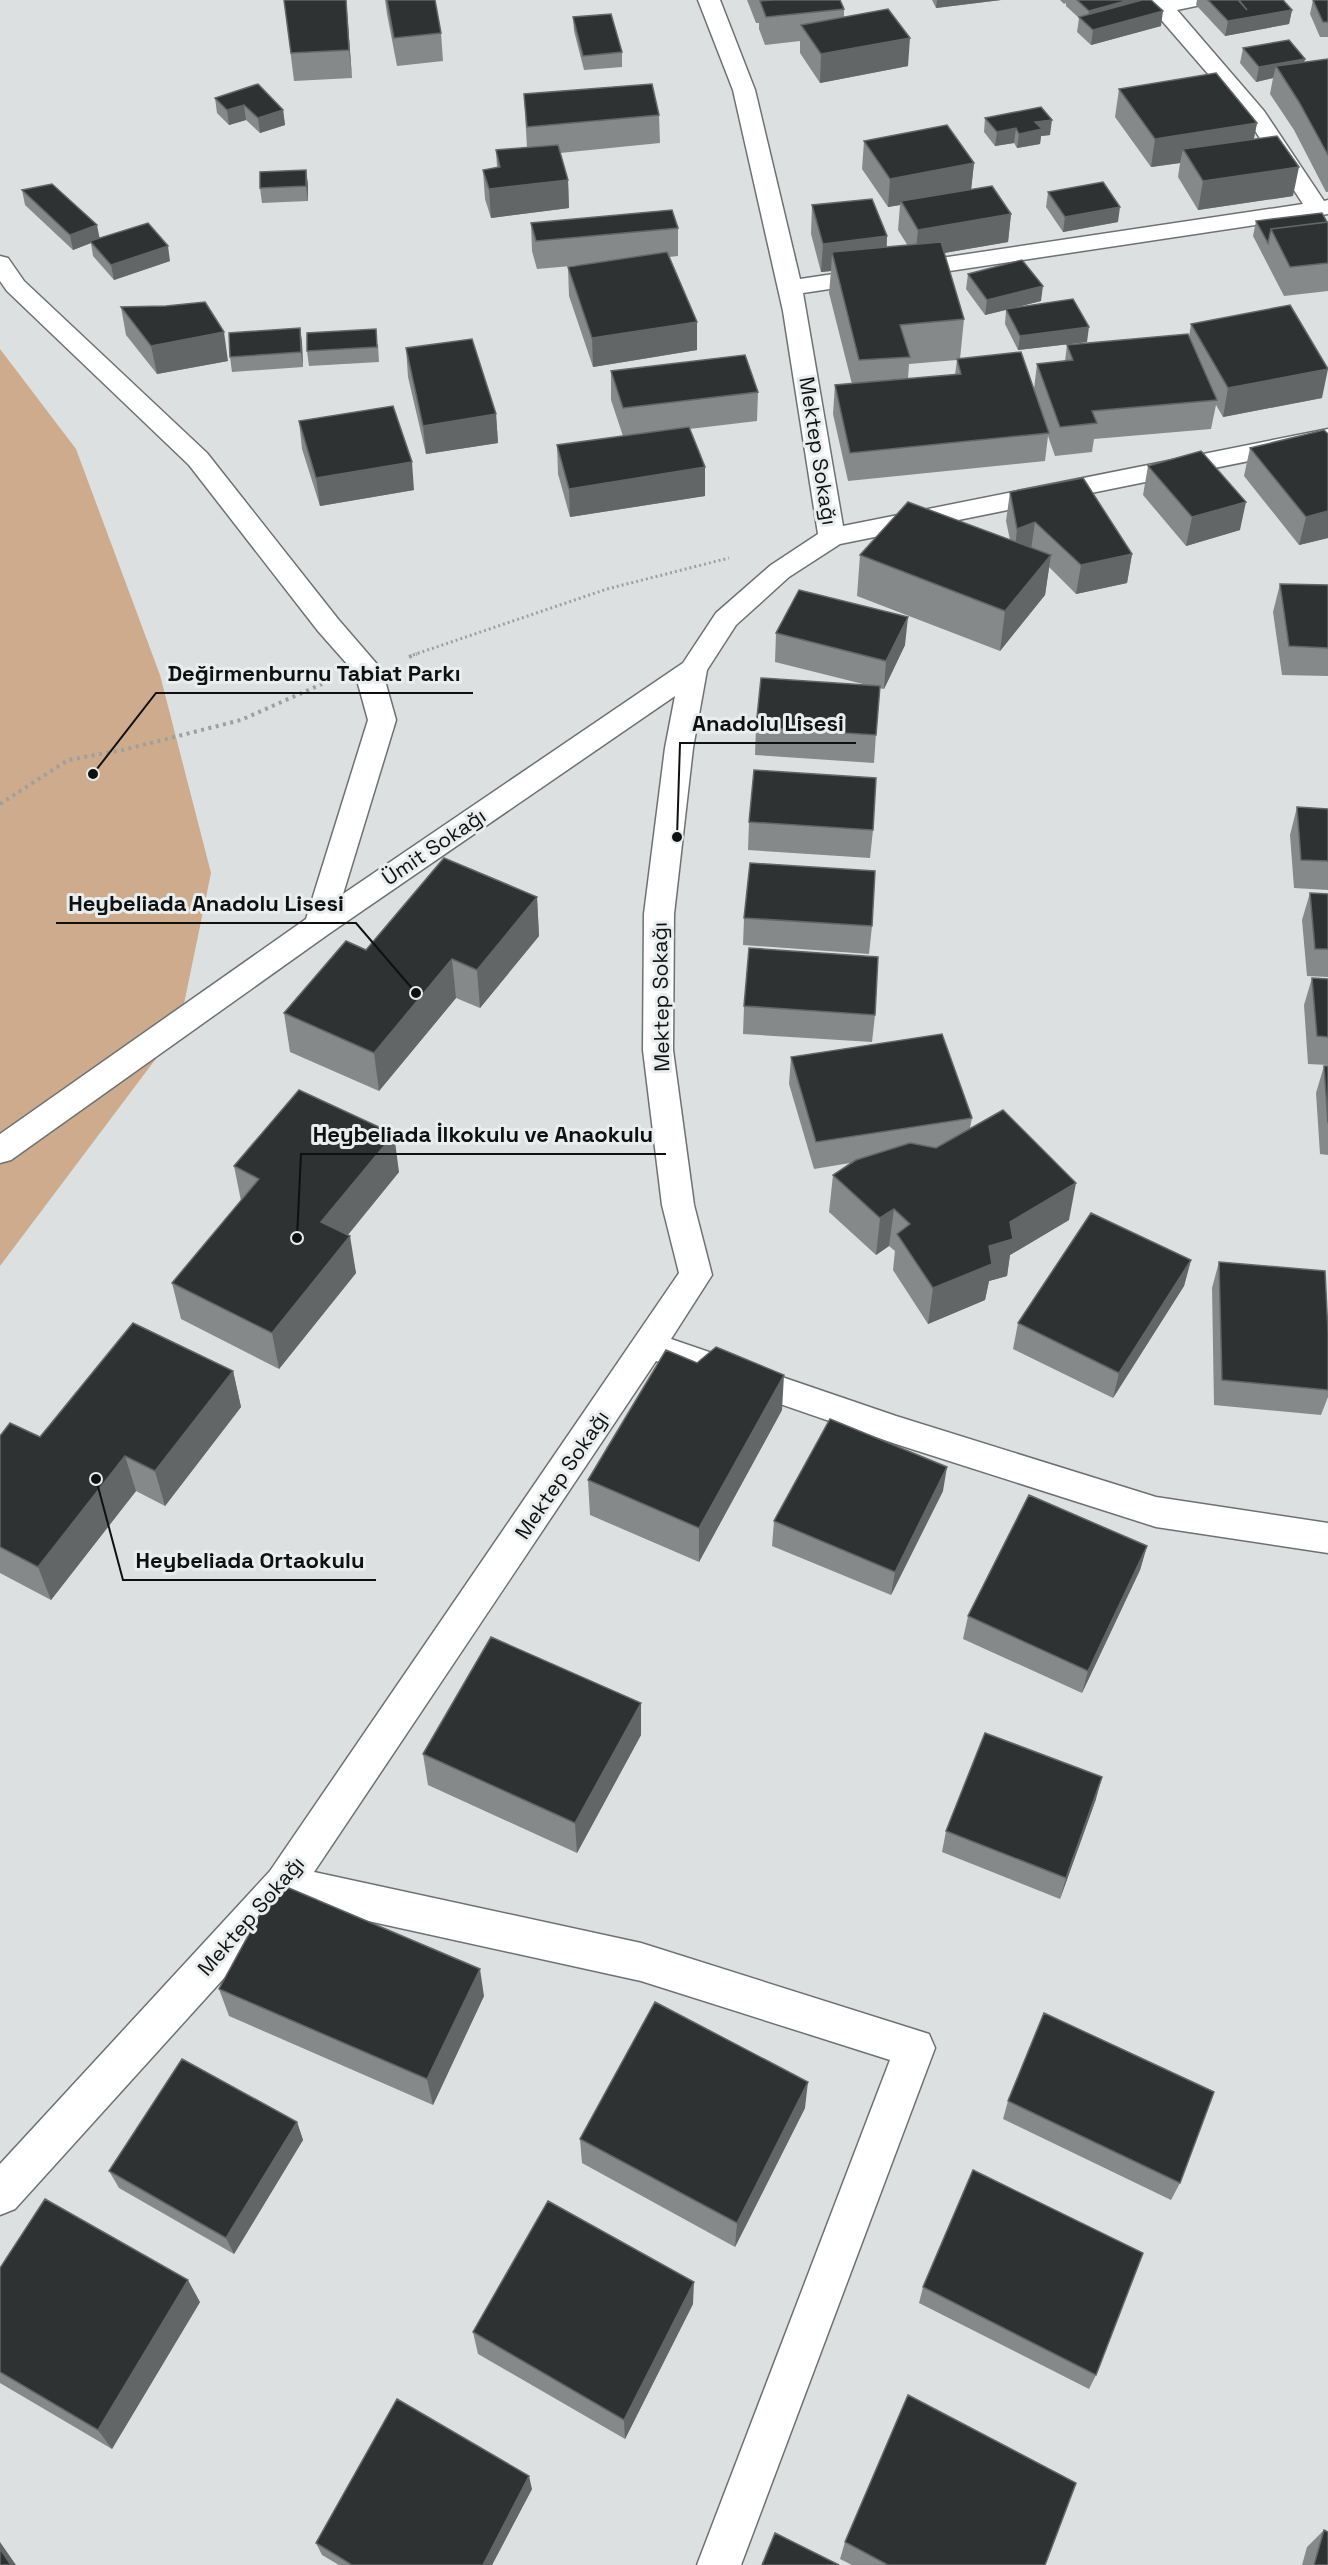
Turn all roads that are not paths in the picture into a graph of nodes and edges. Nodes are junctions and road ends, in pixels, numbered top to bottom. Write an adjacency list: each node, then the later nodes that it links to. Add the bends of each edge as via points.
1 (709, 0): 6 (street, Mektep Sokağı, via 744,90)
2 (1192, 0): 3 (street)
3 (1159, 3): 4 (street, via 1256,116)
4 (1322, 207): 6 (street)
5 (0, 263): 10 (street, via 15,286 198,459 368,670 382,720)
6 (790, 288): 8 (street, Mektep Sokağı)
7 (1328, 438): 8 (street)
8 (832, 537): 9 (street, Mektep Sokağı, via 780,571 726,619)
9 (693, 670): 10 (street, Ümit Sokağı); 12 (street, Mektep Sokağı, via 659,914 658,1050 678,1205 696,1275)
10 (319, 925): 11 (street, Ümit Sokağı)
11 (0, 1151)
12 (650, 1345): 13 (street, via 896,1430 1156,1512); 14 (street, Mektep Sokağı)
13 (1328, 1538)
14 (284, 1884): 15 (street, Mektep Sokağı); 16 (street, via 641,1962 915,2048)
15 (0, 2194)
16 (719, 2565)

